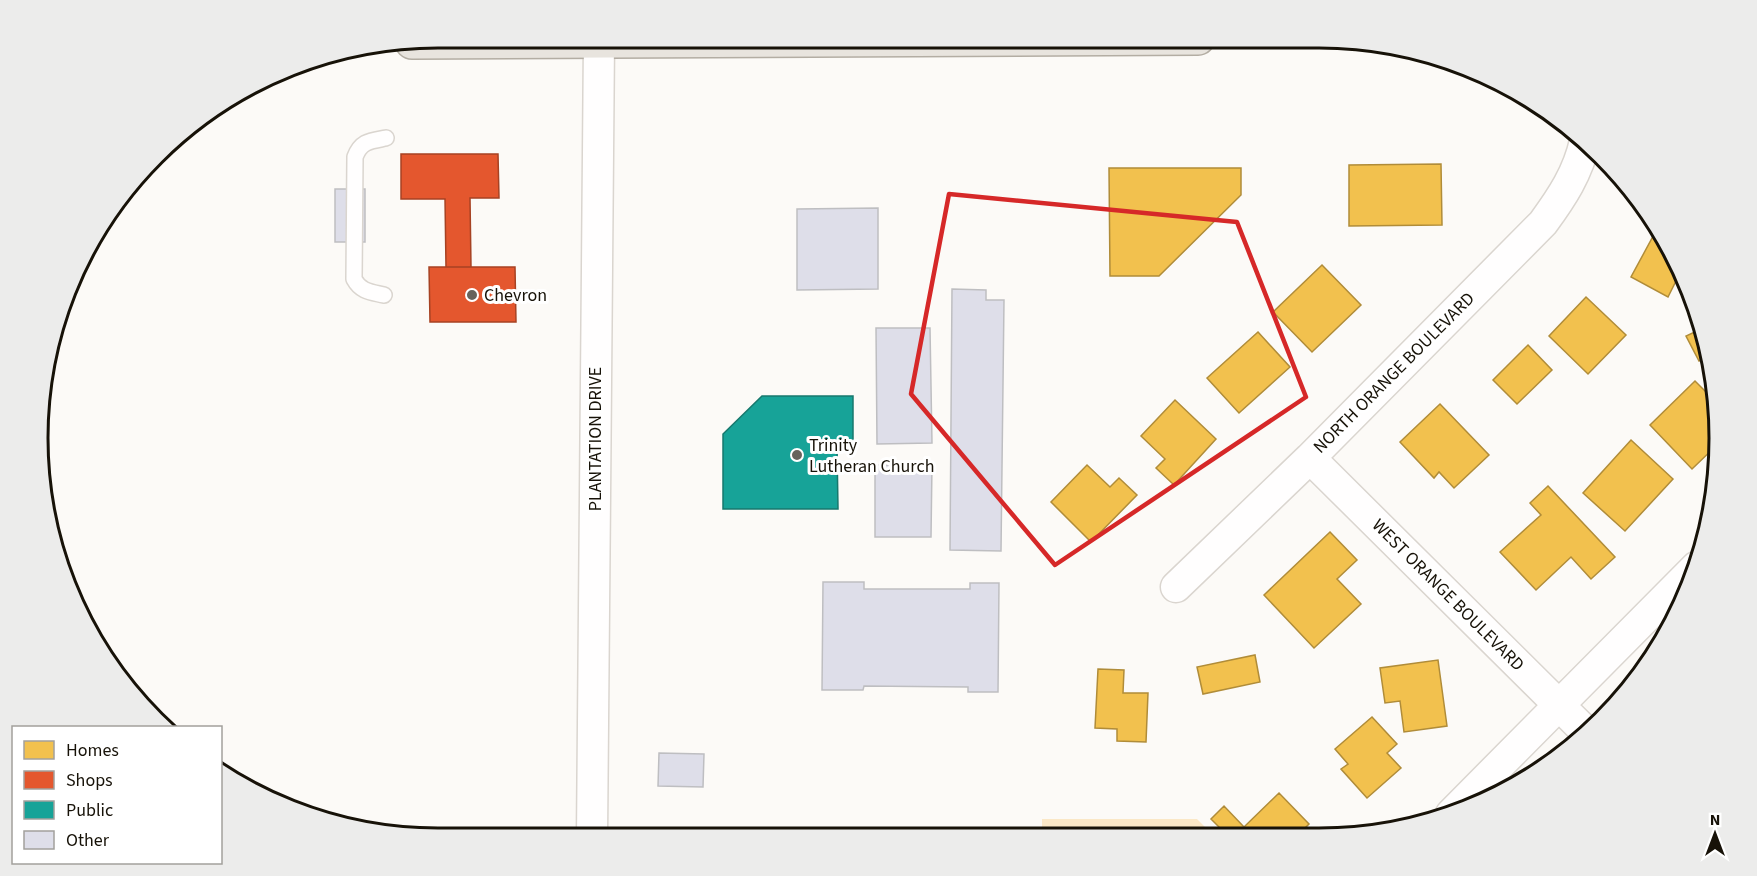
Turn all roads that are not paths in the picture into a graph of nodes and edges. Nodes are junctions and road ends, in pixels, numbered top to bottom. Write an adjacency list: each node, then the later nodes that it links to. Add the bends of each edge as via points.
1 (599, 48): 11 (street, PLANTATION DRIVE)
2 (386, 138): 4 (lane, via 364,142 357,150 354,168 354,279 364,291)
3 (1582, 150): 5 (street, NORTH ORANGE BOULEVARD, via 1565,194 1543,223)
4 (384, 295)
5 (1310, 458): 7 (street, NORTH ORANGE BOULEVARD); 8 (street, WEST ORANGE BOULEVARD)
6 (1681, 582): 8 (street)
7 (1176, 587)
8 (1559, 705): 9 (street, WEST ORANGE BOULEVARD); 10 (street)
9 (1581, 727)
10 (1466, 799)
11 (592, 828)

